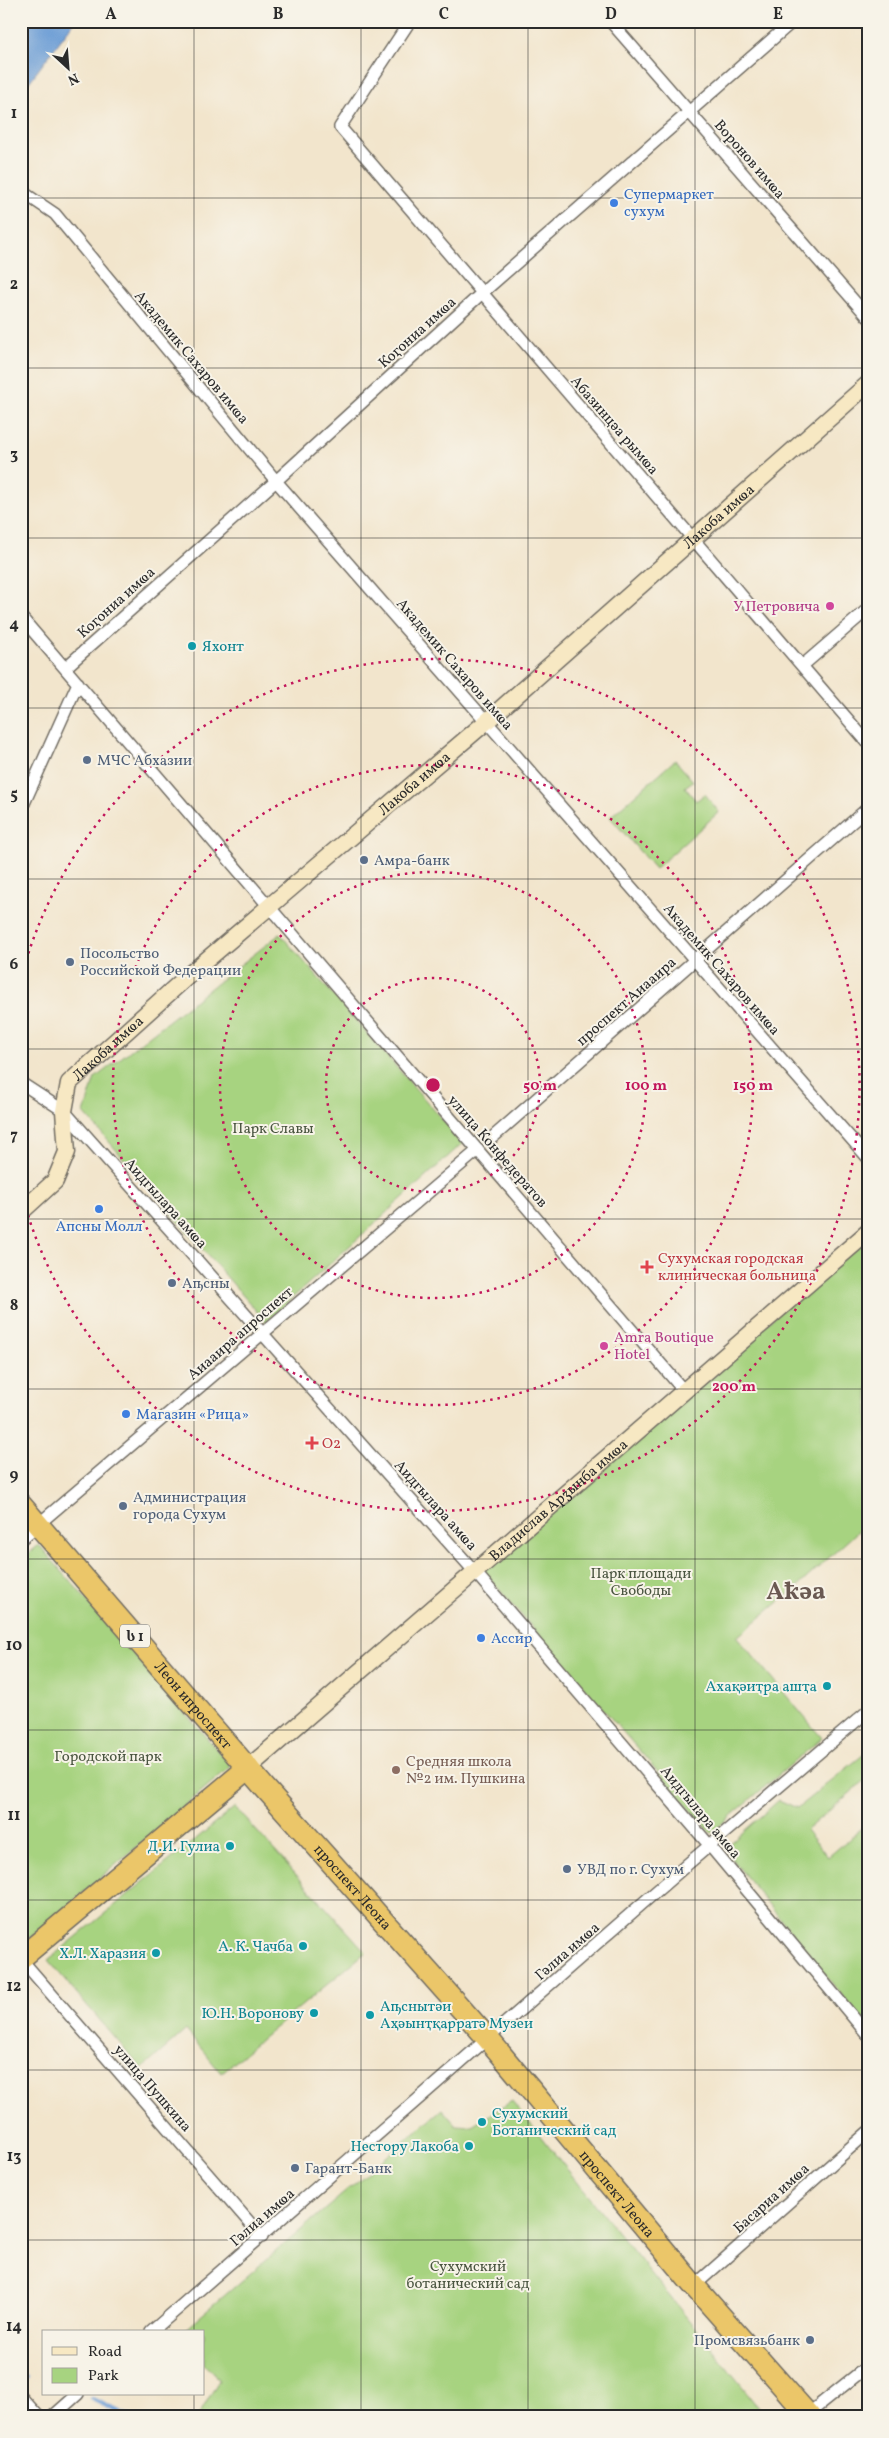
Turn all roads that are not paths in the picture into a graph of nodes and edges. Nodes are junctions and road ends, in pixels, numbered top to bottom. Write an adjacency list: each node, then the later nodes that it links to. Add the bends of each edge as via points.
1 (410, 21): 6 (street, Абазинцәа рымҩа, via 340,127)
2 (610, 21): 4 (street, Воронов имҩа)
3 (793, 21): 4 (street, Коӷониа имҩа)
4 (689, 112): 6 (street, Коӷониа имҩа); 7 (street, Воронов имҩа)
5 (21, 191): 9 (street, Академик Сахаров имҩа, via 54,214)
6 (482, 293): 9 (street, Коӷониа имҩа); 10 (street, Абазинцәа рымҩа)
7 (868, 317)
8 (868, 384): 10 (main road, Лакоба имҩа)
9 (276, 481): 14 (street, Коӷониа имҩа); 16 (street, Академик Сахаров имҩа)
10 (693, 539): 13 (street, Абазинцәа рымҩа); 16 (main road, Лакоба имҩа)
11 (868, 609): 13 (street)
12 (21, 617): 14 (street, улица Конфедератов)
13 (802, 666): 17 (street, Абазинцәа рымҩа)
14 (65, 668): 15 (street, улица Конфедератов)
15 (78, 683): 19 (street); 20 (street, улица Конфедератов)
16 (486, 722): 20 (main road, Лакоба имҩа); 21 (street, Академик Сахаров имҩа)
17 (868, 743)
18 (868, 808): 21 (street, проспект Аиааира)
19 (21, 810)
20 (270, 908): 23 (main road, Лакоба имҩа, via 69,1082); 25 (street, улица Конфедератов)
21 (695, 960): 24 (street, проспект Аиааира); 26 (street, Академик Сахаров имҩа)
22 (21, 1083): 23 (street, Аидгылара амҩа)
23 (64, 1111): 27 (main road, Лакоба имҩа, via 67,1152 54,1181); 29 (street, Аидгылара амҩа)
24 (493, 1137)
25 (478, 1150): 29 (street, Аиааира апроспект); 30 (street, улица Конфедератов)
26 (868, 1158)
27 (21, 1212)
28 (868, 1232): 30 (main road, Владислав Арӡынба имҩа)
29 (263, 1334): 32 (street, Аиааира апроспект); 34 (street, Аидгылара амҩа)
30 (684, 1391): 34 (main road, Владислав Арӡынба имҩа)
31 (21, 1505): 32 (highway, Леон ипроспект / ს 1)
32 (39, 1525): 33 (street, Аиааира апроспект); 36 (highway, Леон ипроспект / ს 1)
33 (21, 1539)
34 (475, 1572): 36 (main road, Владислав Арӡынба имҩа); 37 (street, Аидгылара амҩа)
35 (868, 1711): 37 (street, Гәлиа имҩа)
36 (248, 1768): 38 (highway); 40 (highway, проспект Леона / ს 1)
37 (710, 1846): 39 (street, Аидгылара амҩа); 40 (street, Гәлиа имҩа)
38 (21, 1959): 42 (street, улица Пушкина)
39 (868, 2035)
40 (489, 2040): 42 (street, Гәлиа имҩа); 43 (highway, проспект Леона / ს 1)
41 (868, 2132): 43 (street, Басариа имҩа)
42 (262, 2237): 44 (street, Гәлиа имҩа)
43 (694, 2286): 48 (highway, проспект Леона / ს 1)
44 (153, 2330)
45 (868, 2366): 48 (street)
46 (76, 2396): 50 (street)
47 (21, 2397): 49 (street)
48 (809, 2416)
49 (39, 2417)
50 (52, 2417)

